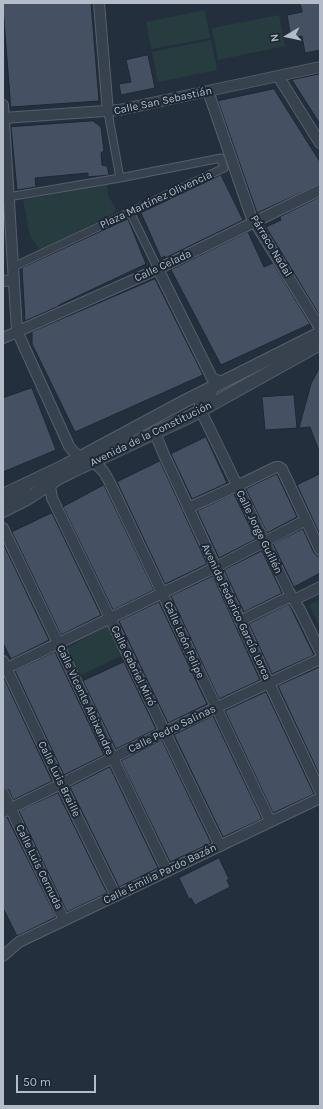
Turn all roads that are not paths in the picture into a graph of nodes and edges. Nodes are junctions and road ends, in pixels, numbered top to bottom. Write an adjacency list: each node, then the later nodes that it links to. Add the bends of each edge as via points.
1 (99, 3): 6 (street)
2 (320, 66): 3 (street, Calle San Sebastián)
3 (278, 76): 4 (street, Calle San Sebastián); 8 (street)
4 (208, 91): 6 (street, Calle San Sebastián); 13 (street, Párraco Nadal, via 252,216)
5 (3, 105): 7 (street)
6 (108, 112): 7 (street, Calle San Sebastián); 9 (street)
7 (3, 118): 11 (street)
8 (320, 143)
9 (120, 178): 11 (street, Plaza Martínez Olivencia); 12 (street, Plaza Martínez Olivencia, via 221,158 224,168)
10 (320, 190): 13 (street, Calle Celada)
11 (6, 201): 14 (street)
12 (130, 212): 14 (street, Plaza Martínez Olivencia); 15 (street)
13 (256, 221): 15 (street, Calle Celada); 18 (street, Párraco Nadal)
14 (12, 267): 16 (street)
15 (158, 269): 19 (street, Calle Celada); 24 (street, via 212,378)
16 (14, 280): 17 (street); 19 (street)
17 (3, 281)
18 (320, 328)
19 (17, 331): 21 (street, Calle Celada); 27 (street)
20 (320, 333): 23 (street)
21 (3, 338)
22 (320, 344): 25 (street, Avenida de la Constitución)
23 (254, 366): 24 (street); 25 (street, via 239,378 201,399)
24 (222, 382): 28 (street)
25 (200, 411): 26 (street, Avenida de la Constitución); 33 (street, Calle Jorge Guillén)
26 (157, 433): 29 (street, Avenida de la Constitución); 36 (street, Avenida Federico García Lorca)
27 (69, 446): 28 (street); 30 (street)
28 (80, 457): 29 (street); 30 (street)
29 (93, 462): 32 (street, Avenida de la Constitución, via 59,478); 44 (street, Calle León Felipe, via 104,472 110,483)
30 (66, 465): 31 (street)
31 (28, 484): 34 (street); 35 (street, via 19,494)
32 (50, 486): 37 (street, Avenida de la Constitución); 46 (street, Calle Gabriel Miró, via 52,498)
33 (237, 486): 36 (street); 38 (street, via 279,467); 40 (street, Calle Jorge Guillén)
34 (3, 495)
35 (3, 502)
36 (188, 508): 42 (street, Avenida Federico García Lorca)
37 (3, 511)
38 (306, 520): 40 (street); 41 (street)
39 (3, 528): 48 (street, Calle Vicente Aleixandre)
40 (264, 541): 42 (street); 45 (street, Calle Jorge Guillén)
41 (319, 546)
42 (216, 567): 44 (street); 47 (street, Avenida Federico García Lorca)
43 (320, 587): 45 (street)
44 (163, 593): 46 (street); 53 (street, Calle León Felipe)
45 (292, 598): 47 (street); 49 (street, Calle Jorge Guillén)
46 (110, 618): 48 (street); 54 (street, Calle Gabriel Miró)
47 (240, 621): 52 (street, Avenida Federico García Lorca)
48 (58, 644): 51 (street); 55 (street, Calle Vicente Aleixandre)
49 (320, 651)
50 (320, 659): 52 (street, Calle Pedro Salinas)
51 (4, 666): 56 (street, Calle Luis Braille)
52 (269, 683): 53 (street, Calle Pedro Salinas); 57 (street, Avenida Federico García Lorca)
53 (215, 708): 54 (street, Calle Pedro Salinas); 61 (street, Calle León Felipe)
54 (164, 732): 55 (street, Calle Pedro Salinas); 62 (street, Calle Gabriel Miró)
55 (112, 758): 56 (street, Calle Pedro Salinas); 63 (street, Calle Vicente Aleixandre)
56 (60, 784): 60 (street, Calle Pedro Salinas); 64 (street, Calle Luis Braille)
57 (320, 791)
58 (3, 793): 60 (street, Calle Luis Cernuda)
59 (320, 798): 61 (street, Calle Emilia Pardo Bazán)
60 (7, 810): 65 (street, Calle Luis Cernuda)
61 (270, 821): 62 (street, Calle Emilia Pardo Bazán)
62 (220, 846): 63 (street, Calle Emilia Pardo Bazán)
63 (167, 871): 64 (street, Calle Emilia Pardo Bazán)
64 (116, 896): 65 (street, Calle Emilia Pardo Bazán)
65 (64, 920): 66 (street, Calle Emilia Pardo Bazán)
66 (4, 952)

